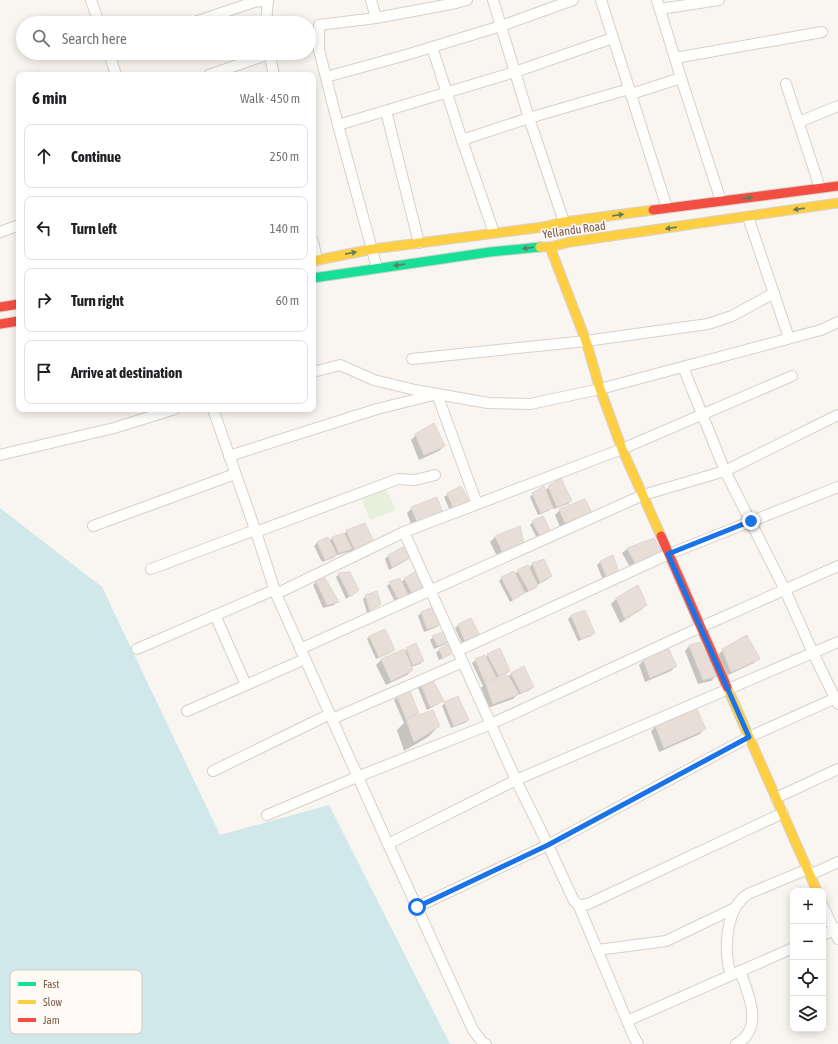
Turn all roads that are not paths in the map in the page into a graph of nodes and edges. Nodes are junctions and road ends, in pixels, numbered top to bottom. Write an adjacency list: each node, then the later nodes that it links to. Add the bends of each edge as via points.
1 (91, 0): 10 (street)
2 (268, 0): 11 (street); 12 (street)
3 (371, 0): 13 (street)
4 (467, 0): 13 (street)
5 (493, 0): 15 (street)
6 (573, 0): 15 (street)
7 (601, 0): 18 (street)
8 (719, 0): 9 (street)
9 (658, 4): 20 (street)
10 (97, 16)
11 (213, 16)
12 (267, 16)
13 (376, 18): 14 (street)
14 (316, 26)
15 (501, 26): 19 (street); 27 (street)
16 (822, 32): 20 (street)
17 (316, 36): 28 (street)
18 (613, 38): 27 (street); 31 (street)
19 (432, 47): 28 (street); 32 (street)
20 (675, 58): 29 (street)
21 (111, 60): 24 (street)
22 (250, 60): 25 (street)
23 (271, 60): 26 (street)
24 (115, 72)
25 (217, 72)
26 (273, 72)
27 (515, 72): 32 (street); 35 (street)
28 (326, 77): 37 (street)
29 (681, 78): 31 (street); 41 (street)
30 (786, 84): 36 (street)
31 (630, 91): 35 (street); 43 (street)
32 (447, 93): 34 (street); 38 (street)
33 (838, 106): 36 (street)
34 (386, 111): 37 (street); 49 (street)
35 (529, 118): 38 (street); 45 (street)
36 (798, 122): 40 (street)
37 (338, 125): 51 (street)
38 (462, 140): 48 (street)
39 (838, 186): 40 (main road, Yellandu Road)
40 (820, 188): 41 (main road, Yellandu Road, one-way to 40)
41 (721, 201): 43 (main road, Yellandu Road)
42 (838, 203): 44 (main road, Yellandu Road, one-way to 44)
43 (666, 208): 45 (main road, Yellandu Road, one-way to 43)
44 (748, 217): 50 (main road, Yellandu Road, one-way to 50); 55 (street)
45 (564, 222): 48 (main road, Yellandu Road)
46 (16, 226): 47 (street)
47 (0, 232)
48 (494, 233): 49 (main road, Yellandu Road)
49 (419, 243): 51 (main road, Yellandu Road)
50 (550, 246): 53 (main road, Yellandu Road, one-way to 53); 63 (main road)
51 (373, 249): 52 (main road, Yellandu Road, one-way to 51); 53 (street)
52 (316, 260)
53 (377, 268): 54 (main road, Yellandu Road)
54 (316, 278)
55 (774, 294): 62 (street); 63 (street, via 732,316 708,324)
56 (16, 304): 57 (main road)
57 (0, 307)
58 (0, 311): 61 (street)
59 (16, 321): 61 (main road)
60 (838, 322): 62 (street, via 820,330)
61 (3, 323)
62 (789, 338): 65 (street)
63 (586, 340): 64 (street); 68 (main road)
64 (412, 359)
65 (683, 367): 68 (street); 72 (street)
66 (316, 371): 69 (street, via 340,365 374,380)
67 (792, 376): 72 (street)
68 (600, 389): 69 (street, via 530,404 488,403); 74 (main road)
69 (437, 394): 76 (street, via 377,409); 82 (street)
70 (165, 412): 75 (street, via 114,428)
71 (214, 412): 76 (street)
72 (702, 414): 74 (street); 77 (street)
73 (838, 415): 77 (street)
74 (622, 449): 81 (main road); 82 (street)
75 (0, 455)
76 (230, 456): 78 (street)
77 (725, 471): 81 (street); 83 (street)
78 (236, 474): 84 (street); 85 (street)
79 (435, 475): 85 (street, via 415,480 398,479)
80 (838, 486): 83 (street)
81 (643, 495): 87 (main road); 90 (street)
82 (477, 504): 86 (street)
83 (751, 521): 87 (street); 91 (street)
84 (93, 526)
85 (255, 531): 89 (street); 92 (street)
86 (404, 532): 90 (street); 92 (street)
87 (668, 554): 94 (main road); 97 (street)
88 (838, 566): 91 (street)
89 (151, 569)
90 (430, 590): 97 (street); 99 (street)
91 (785, 590): 94 (street); 98 (street)
92 (275, 592): 93 (street); 99 (street)
93 (215, 615): 96 (street); 101 (street)
94 (701, 627): 102 (main road); 106 (street)
95 (838, 642): 98 (street)
96 (137, 649)
97 (458, 651): 100 (street)
98 (813, 653): 102 (street); 103 (street)
99 (302, 654): 101 (street); 105 (street)
100 (463, 662): 105 (street); 106 (street)
101 (246, 684): 104 (street)
102 (728, 689): 107 (main road); 111 (street)
103 (837, 700): 107 (street)
104 (187, 711)
105 (331, 717): 109 (street); 110 (street)
106 (491, 724): 110 (street); 111 (street)
107 (749, 737): 112 (main road); 116 (street)
108 (838, 769): 112 (street)
109 (213, 771)
110 (357, 777): 114 (street); 115 (street)
111 (516, 780): 115 (street); 116 (street)
112 (776, 798): 113 (main road)
113 (783, 813): 118 (main road); 120 (street, via 588,904)
114 (267, 815)
115 (388, 844): 121 (street)
116 (548, 845): 120 (street, via 574,901); 121 (street)
117 (838, 862): 118 (street)
118 (809, 872): 119 (main road); 122 (street, via 748,894)
119 (816, 888)
120 (578, 904): 127 (street)
121 (417, 907): 130 (street, via 473,1030)
122 (735, 908): 127 (street, via 666,941); 128 (street, via 730,920 727,942 728,964)
123 (826, 912): 124 (street)
124 (837, 932): 125 (street)
125 (826, 934)
126 (790, 949): 128 (street)
127 (597, 950): 129 (street)
128 (736, 973): 129 (street); 132 (street, via 751,1004 752,1022 747,1034)
129 (627, 1021): 131 (street)
130 (486, 1044)
131 (638, 1044)
132 (736, 1044)

